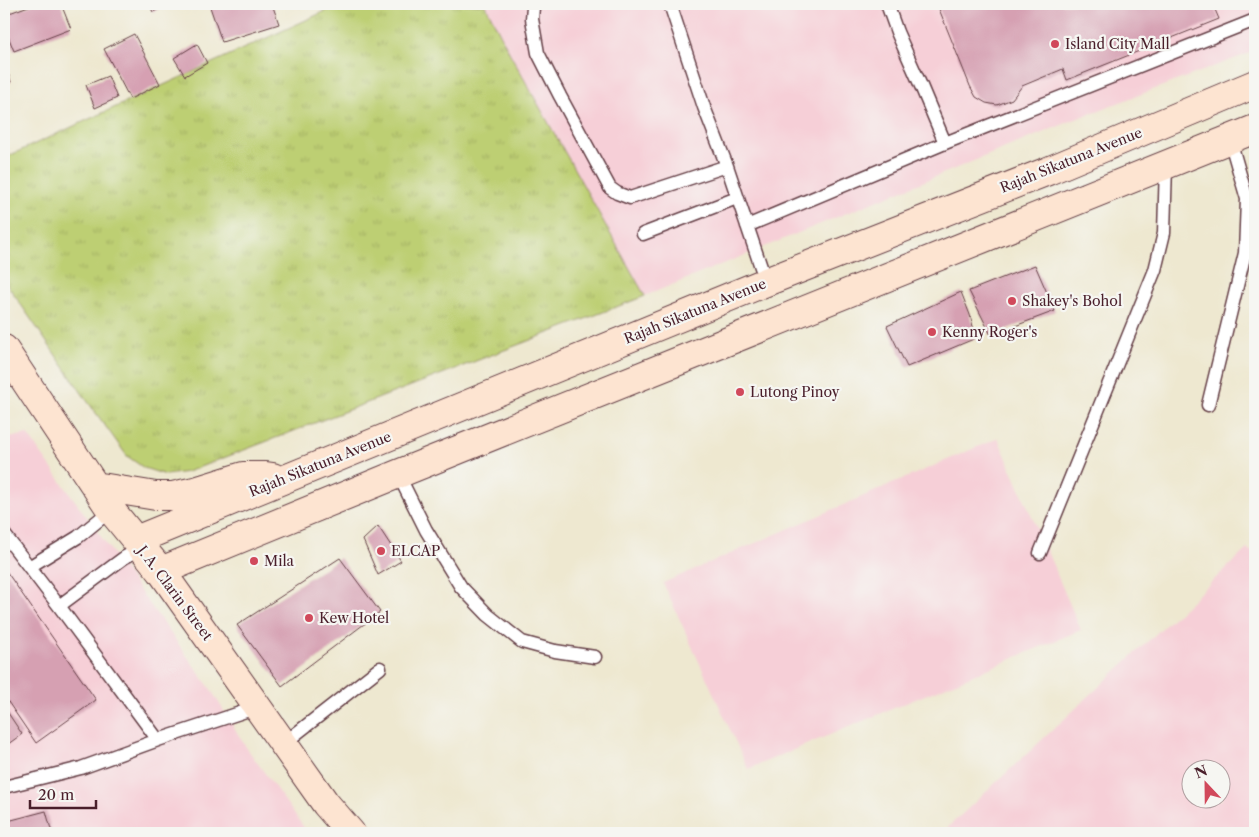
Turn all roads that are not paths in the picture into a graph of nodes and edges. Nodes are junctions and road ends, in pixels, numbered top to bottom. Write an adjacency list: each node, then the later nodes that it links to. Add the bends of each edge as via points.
1 (535, 4): 10 (lane, via 532,20 538,52 610,188 630,198)
2 (670, 4): 10 (lane)
3 (887, 4): 8 (lane)
4 (1255, 20): 8 (lane)
5 (1255, 84): 14 (main road, Rajah Sikatuna Avenue, via 1048,171)
6 (1255, 129): 7 (main road)
7 (1230, 140): 9 (main road); 18 (lane, via 1247,199 1245,254)
8 (945, 144): 12 (lane)
9 (1166, 165): 17 (main road); 25 (lane, via 1164,233 1155,270)
10 (727, 166): 11 (lane)
11 (738, 198): 12 (lane); 13 (lane)
12 (747, 226): 14 (lane)
13 (643, 234)
14 (766, 282): 15 (main road, Rajah Sikatuna Avenue)
15 (643, 332): 17 (main road); 20 (main road, Rajah Sikatuna Avenue)
16 (4, 349): 21 (main road, J. A. Clarin Street)
17 (661, 368): 19 (main road)
18 (1208, 405)
19 (398, 474): 27 (main road); 29 (lane, via 426,530 461,587 488,615 522,642)
20 (284, 479): 21 (main road, via 243,476 173,496); 24 (main road, Rajah Sikatuna Avenue)
21 (96, 486): 22 (main road, J. A. Clarin Street)
22 (111, 510): 24 (main road, J. A. Clarin Street); 26 (lane, via 78,538)
23 (4, 534): 26 (lane)
24 (139, 544): 27 (main road, J. A. Clarin Street); 28 (lane)
25 (1040, 553)
26 (29, 567): 28 (lane)
27 (161, 571): 31 (main road, J. A. Clarin Street)
28 (59, 606): 32 (lane)
29 (595, 657)
30 (380, 668): 33 (lane)
31 (258, 707): 32 (lane); 33 (main road, J. A. Clarin Street)
32 (158, 740): 34 (lane, via 81,768)
33 (283, 744): 35 (main road, J. A. Clarin Street)
34 (4, 787)
35 (351, 833)

